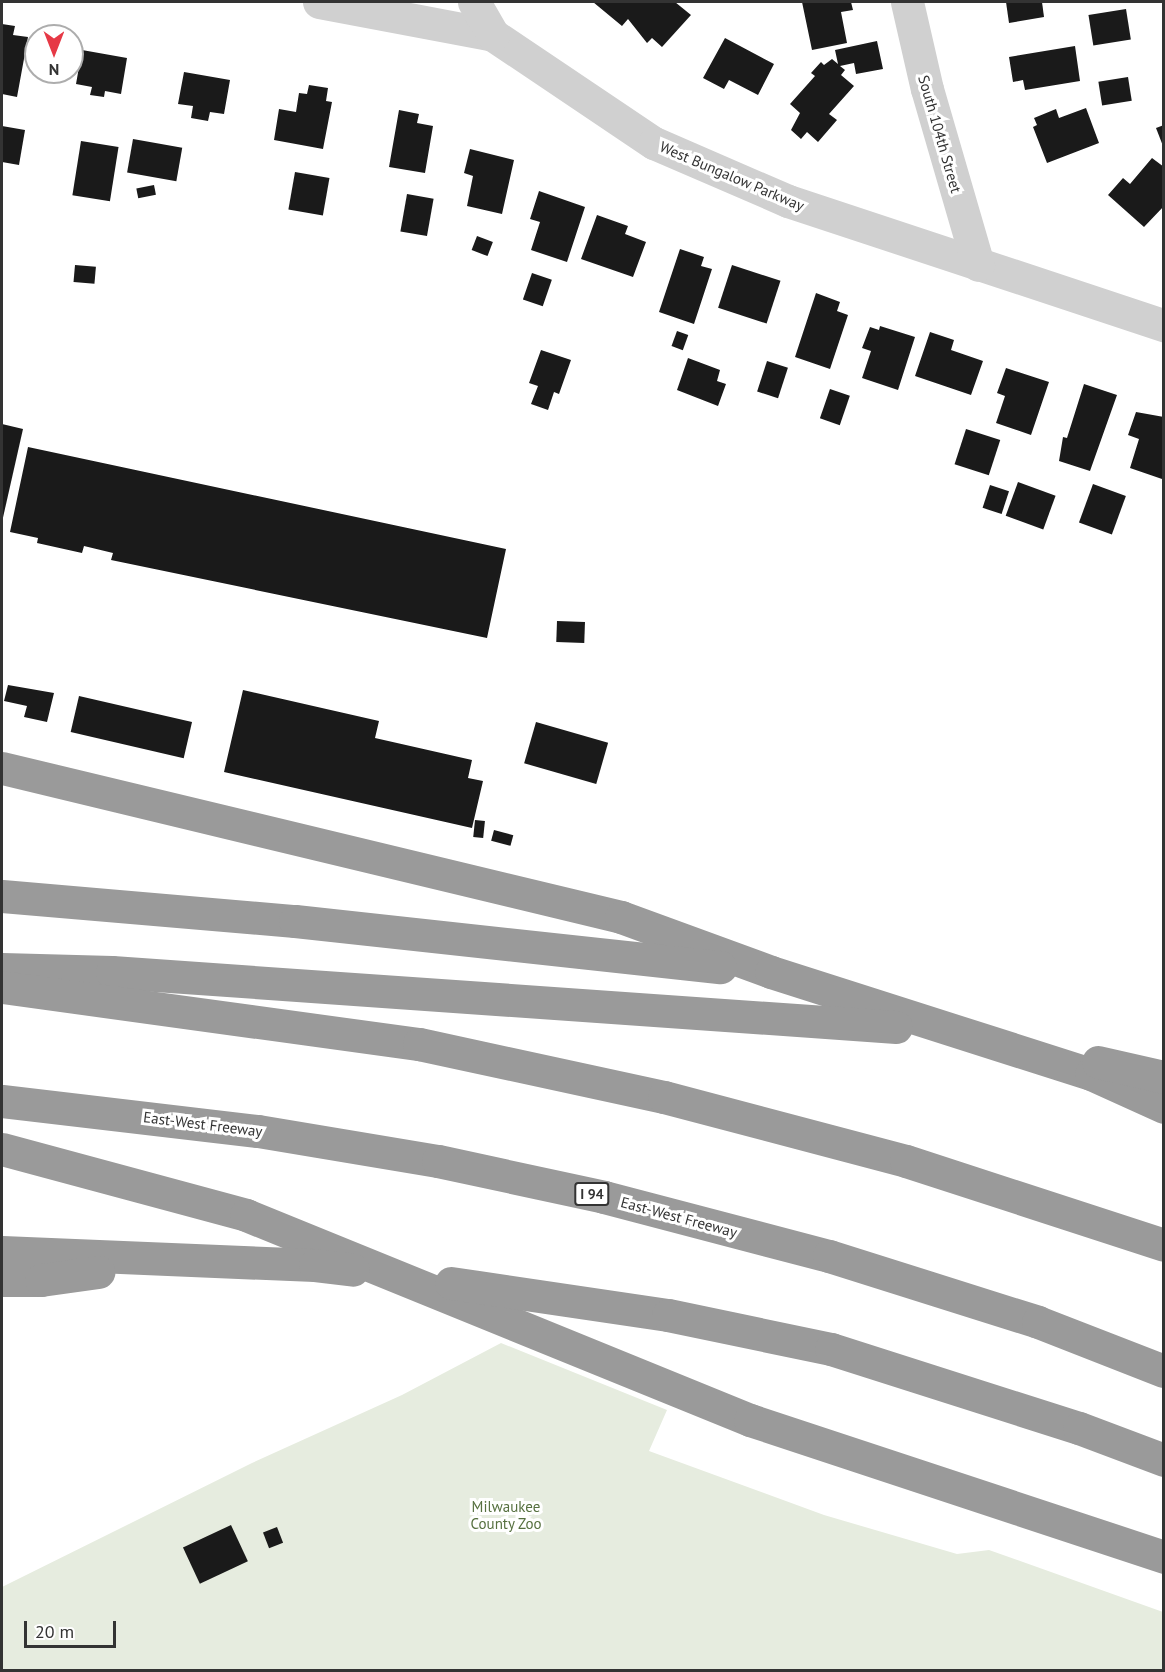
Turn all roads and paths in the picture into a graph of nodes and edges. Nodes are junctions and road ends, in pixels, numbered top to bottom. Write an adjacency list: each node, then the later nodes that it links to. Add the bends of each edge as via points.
1 (319, 2): 4 (street, West Bungalow Parkway)
2 (474, 2): 4 (street)
3 (907, 2): 5 (street, South 104th Street, via 927,89)
4 (493, 35): 5 (street, West Bungalow Parkway, via 654,143 788,201)
5 (978, 265): 6 (street, West Bungalow Parkway)
6 (1164, 325)
7 (2, 768): 10 (highway, via 621,917)
8 (2, 896): 10 (highway, via 294,921)
9 (2, 969): 12 (highway, via 112,972 872,1024 969,1038)
10 (771, 972): 14 (highway, via 1091,1074)
11 (2, 987): 16 (highway, via 418,1044 664,1097 906,1161)
12 (1164, 1077)
13 (2, 1101): 20 (highway, East-West Freeway / I 94, via 258,1131 438,1161 604,1197 829,1256 1038,1322)
14 (1164, 1107)
15 (2, 1149): 22 (highway, via 246,1215 750,1420)
16 (1164, 1245)
17 (2, 1252): 18 (highway)
18 (40, 1267): 19 (highway); 21 (highway, via 168,1262 315,1265 590,1301 831,1348 1079,1428)
19 (2, 1280)
20 (1164, 1371)
21 (1164, 1460)
22 (1164, 1557)

